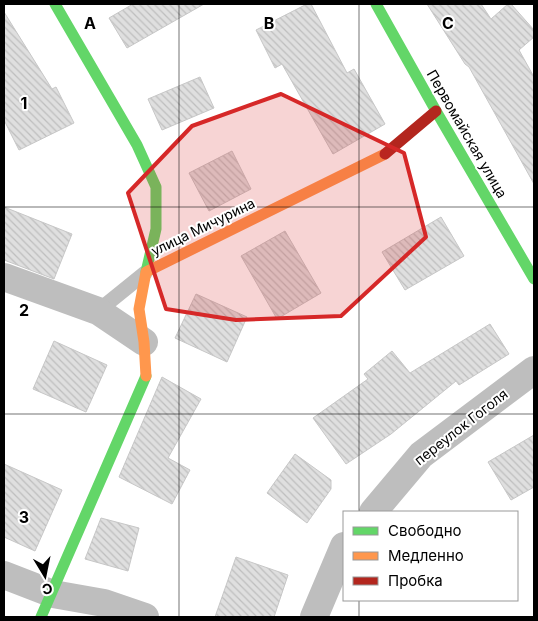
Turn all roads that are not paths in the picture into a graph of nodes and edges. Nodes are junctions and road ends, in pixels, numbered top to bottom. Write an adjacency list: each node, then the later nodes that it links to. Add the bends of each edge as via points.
1 (55, 4): 4 (street, via 136,145 156,187 156,229)
2 (376, 4): 3 (street, Первомайская улица)
3 (436, 111): 4 (street, улица Мичурина, via 389,152); 6 (street, Первомайская улица)
4 (146, 272): 7 (lane); 8 (street, улица Мичурина, via 139,309)
5 (4, 277): 7 (street)
6 (534, 279)
7 (98, 311): 8 (street)
8 (144, 342): 13 (street, улица Мичурина, via 147,375)
9 (534, 370): 10 (street, переулок Гоголя, via 421,456)
10 (374, 511)
11 (343, 548): 15 (street)
12 (4, 575): 13 (street)
13 (47, 605): 14 (street, via 104,603)
14 (145, 617)
15 (314, 617)

